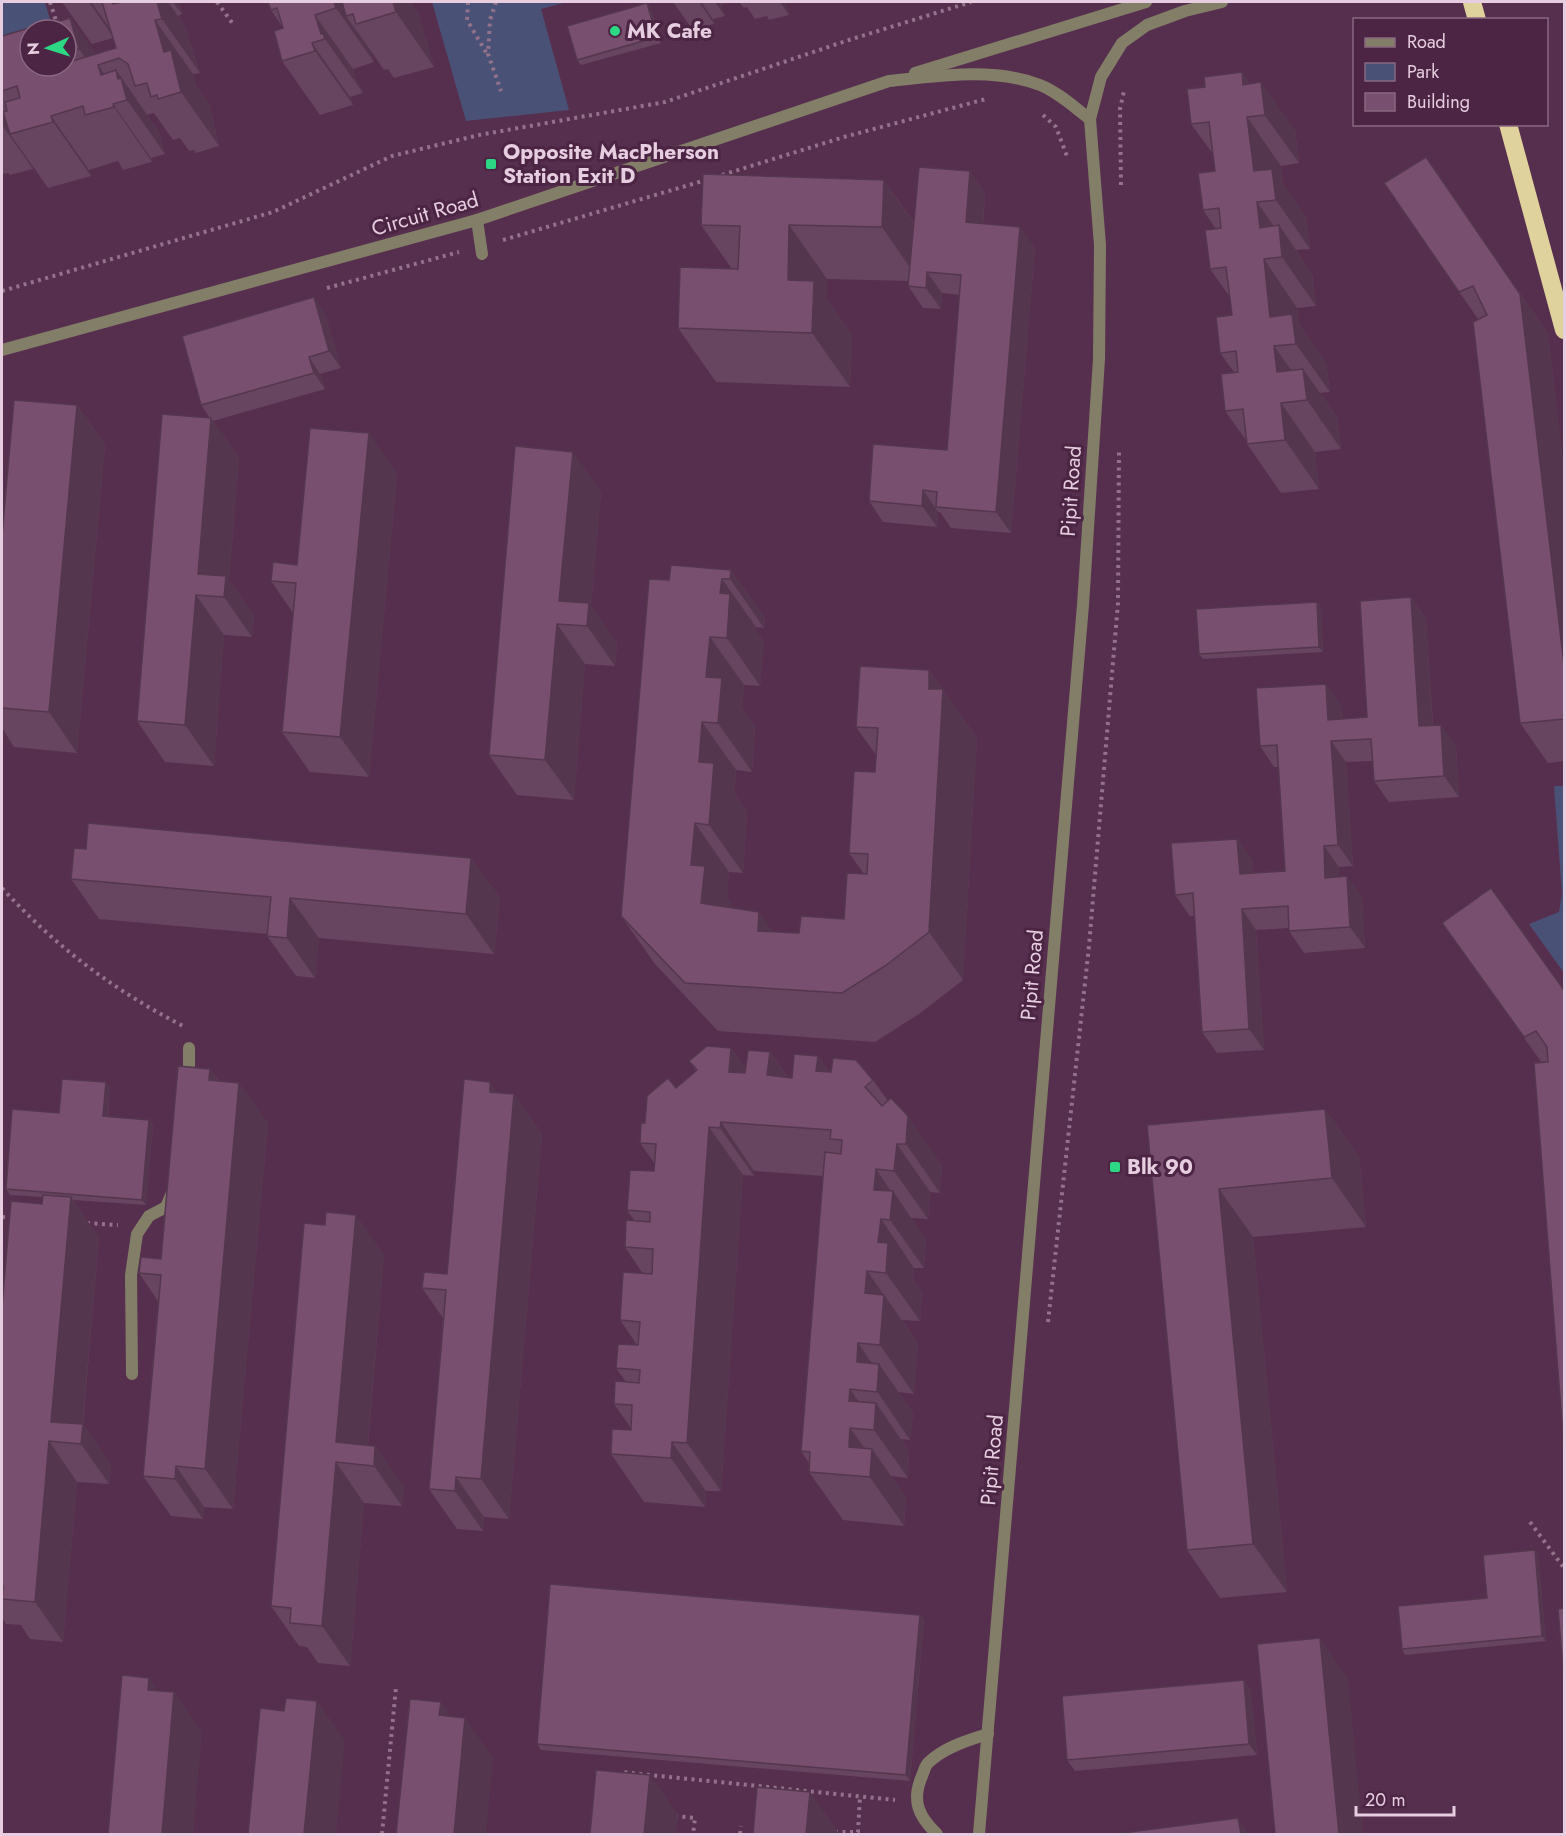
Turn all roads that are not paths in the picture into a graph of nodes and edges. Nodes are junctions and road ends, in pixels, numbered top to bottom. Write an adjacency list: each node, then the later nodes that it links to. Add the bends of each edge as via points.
1 (1146, 2): 5 (street)
2 (1222, 2): 6 (street, Pipit Road, via 1147,25 1122,42 1101,77)
3 (1472, 2): 4 (highway)
4 (1477, 18)
5 (889, 81): 6 (street, Circuit Road, via 952,75 1014,77 1043,86); 8 (street, Circuit Road)
6 (1090, 119): 16 (street, Pipit Road, via 1100,245 1099,359 1083,605)
7 (1509, 126): 10 (highway)
8 (477, 220): 9 (street); 11 (street, Circuit Road)
9 (482, 254)
10 (1564, 330)
11 (2, 350)
12 (189, 1048): 13 (street)
13 (189, 1093)
14 (175, 1185): 15 (street, via 166,1207 149,1216 137,1234 131,1275)
15 (132, 1374)
16 (988, 1734): 17 (street, via 944,1751 927,1764 916,1802 924,1822); 18 (street, Pipit Road)
17 (937, 1834)
18 (979, 1834)

